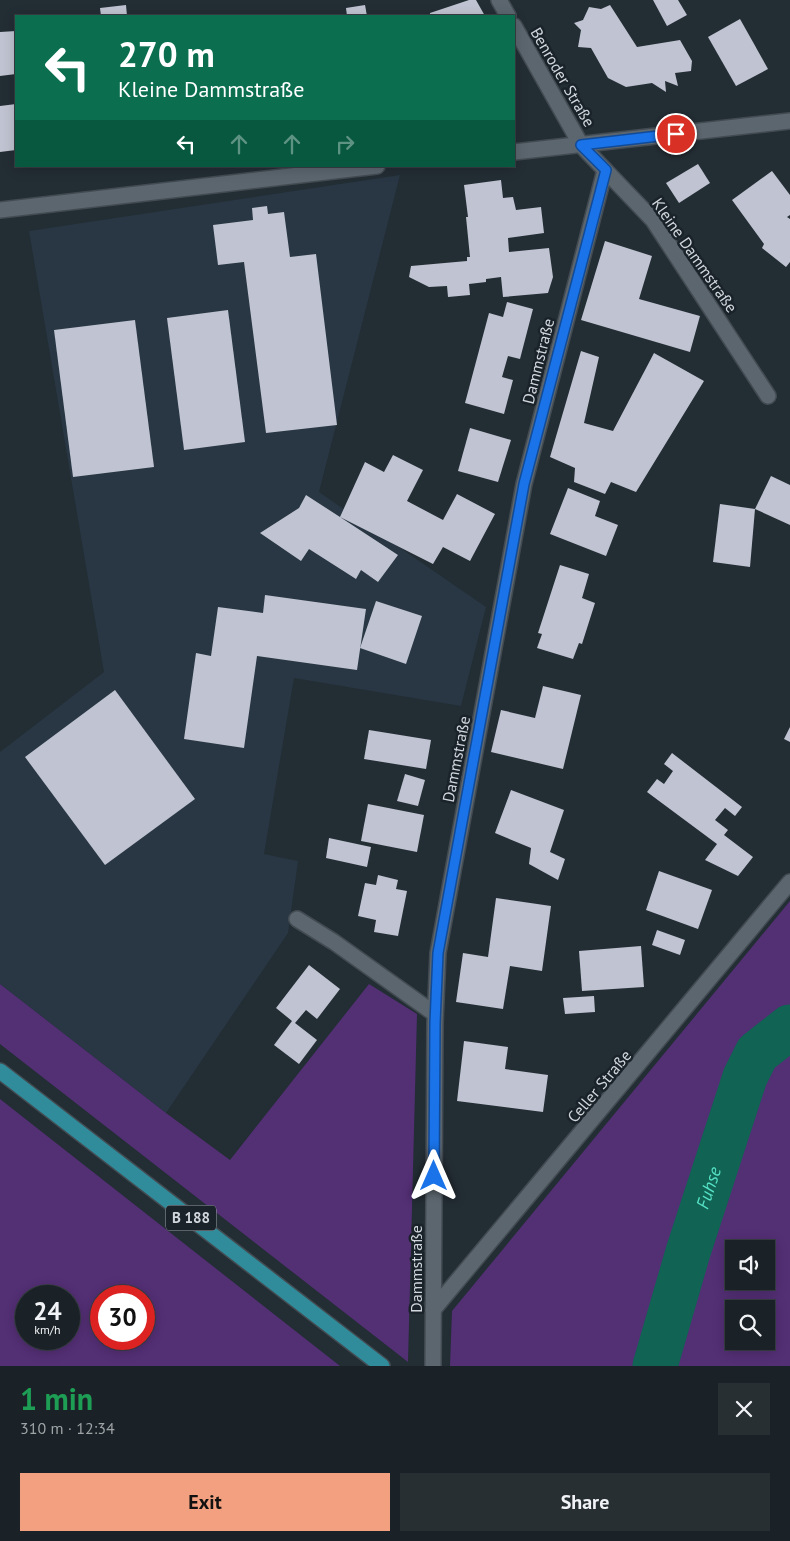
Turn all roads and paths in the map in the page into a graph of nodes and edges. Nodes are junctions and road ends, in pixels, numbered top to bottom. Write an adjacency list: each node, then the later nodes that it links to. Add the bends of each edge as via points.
1 (499, 0): 2 (street)
2 (507, 15)
3 (515, 28): 5 (street, Benroder Straße)
4 (790, 121): 5 (street)
5 (581, 145): 6 (street); 8 (street, Kleine Dammstraße)
6 (515, 152)
7 (368, 167): 9 (street)
8 (606, 170): 10 (street, Kleine Dammstraße, via 653,220); 13 (street, Dammstraße, via 524,484 438,953)
9 (0, 210)
10 (768, 396)
11 (790, 882): 15 (street, Celler Straße)
12 (297, 919): 13 (street)
13 (435, 1014): 15 (street, Dammstraße)
14 (0, 1071): 16 (main road, B 188)
15 (433, 1310): 17 (street, Dammstraße)
16 (382, 1366)
17 (433, 1366)

